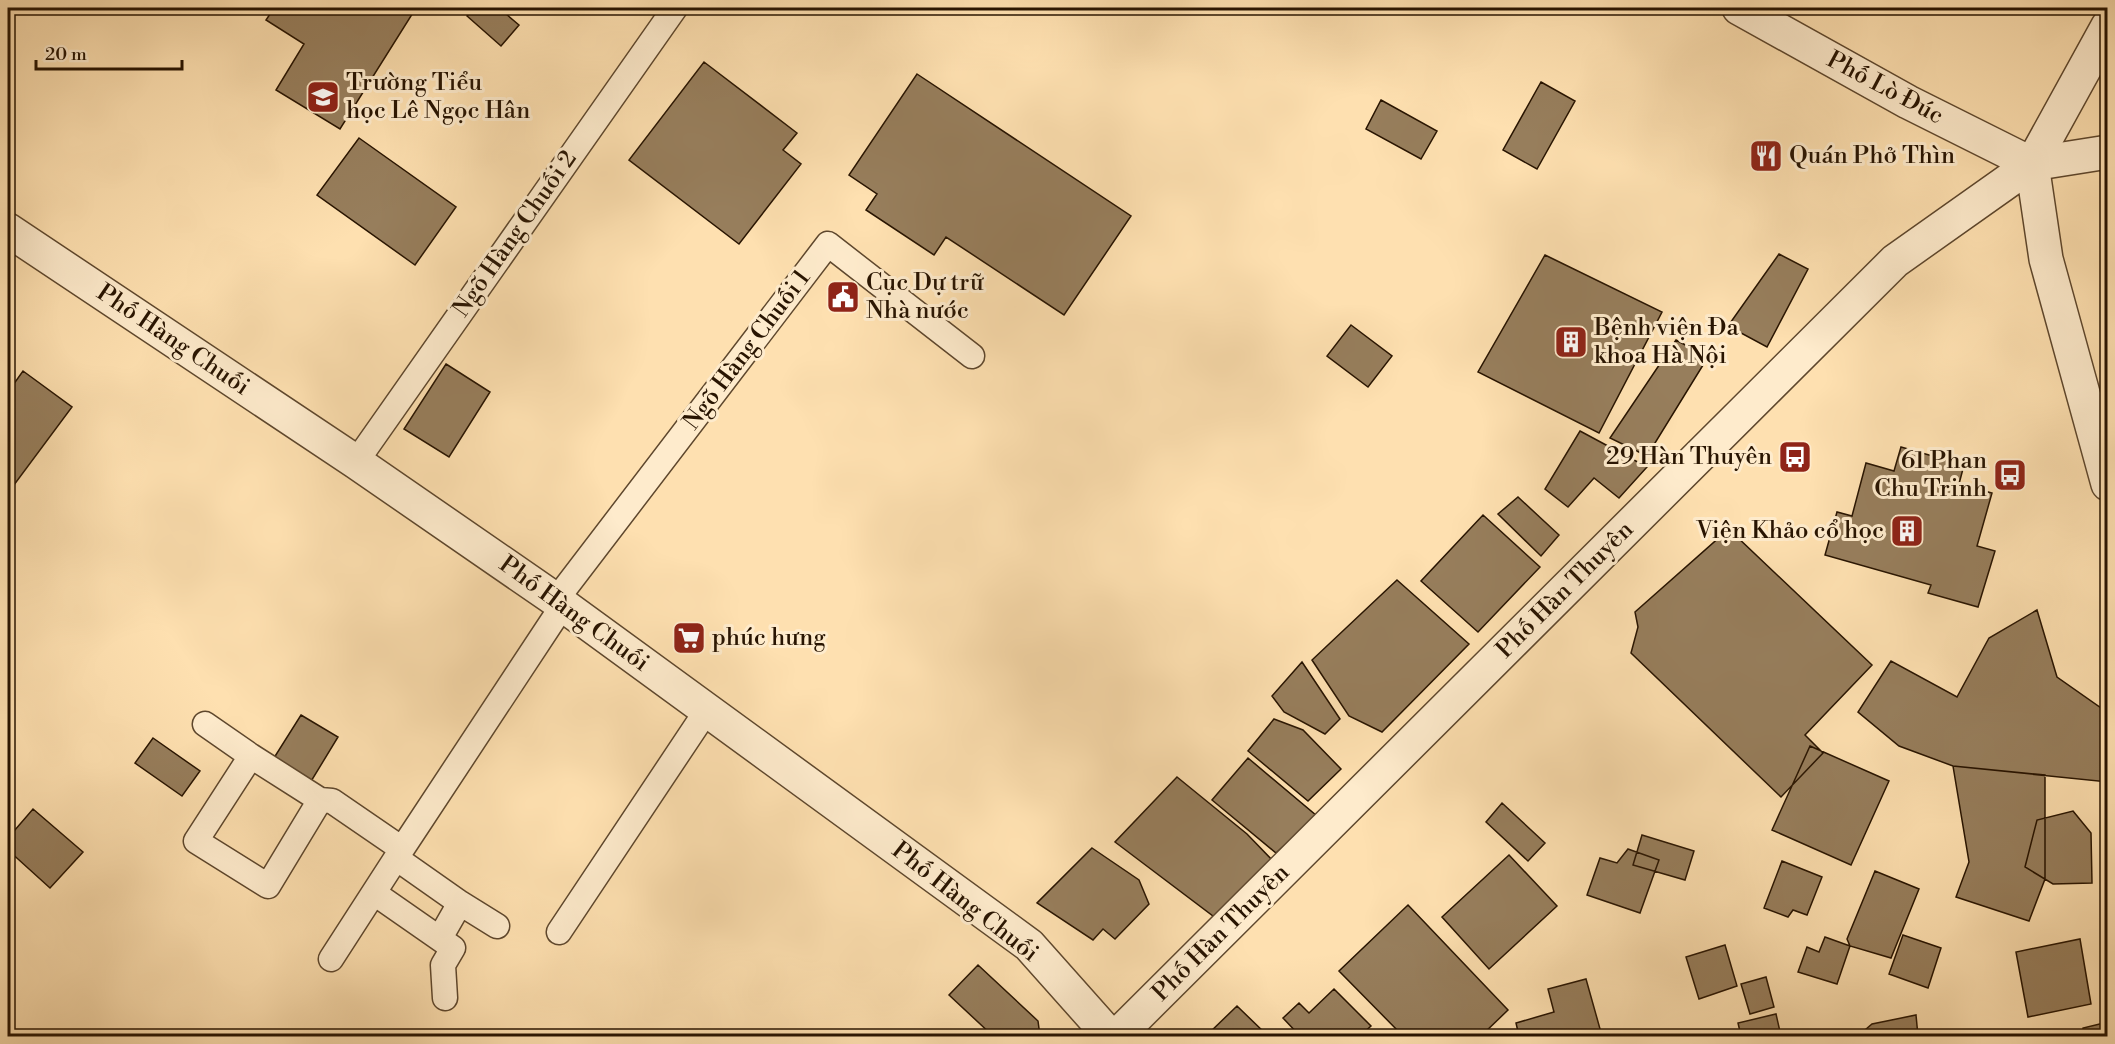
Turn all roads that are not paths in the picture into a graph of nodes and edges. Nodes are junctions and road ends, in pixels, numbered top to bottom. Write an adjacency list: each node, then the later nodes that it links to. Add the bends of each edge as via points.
1 (675, 8): 8 (lane, Ngõ Hàng Chuối 2)
2 (1739, 8): 5 (street, Phố Lò Đúc, via 1908,102)
3 (2108, 26): 5 (street)
4 (2108, 152): 5 (street)
5 (2032, 164): 9 (street, via 2046,259); 24 (street, Phố Hàn Thuyên, via 1895,261)
6 (8, 230): 8 (street, Phố Hàng Chuối)
7 (972, 356): 10 (lane, Ngõ Hàng Chuối 1, via 828,244)
8 (356, 462): 10 (street, Phố Hàng Chuối)
9 (2108, 484)
10 (559, 602): 11 (street, Phố Hàng Chuối); 15 (lane)
11 (707, 710): 20 (lane); 23 (street, Phố Hàng Chuối, via 1029,945)
12 (205, 724): 13 (lane)
13 (251, 756): 14 (lane); 14 (lane, via 196,840 268,886)
14 (320, 800): 15 (lane, via 332,801)
15 (399, 854): 16 (lane); 17 (lane)
16 (374, 893): 21 (lane); 22 (lane, via 453,948 443,966)
17 (460, 903): 18 (lane); 19 (lane)
18 (497, 926)
19 (444, 931)
20 (560, 932)
21 (331, 959)
22 (445, 998)
23 (1110, 1036)
24 (1117, 1036)

